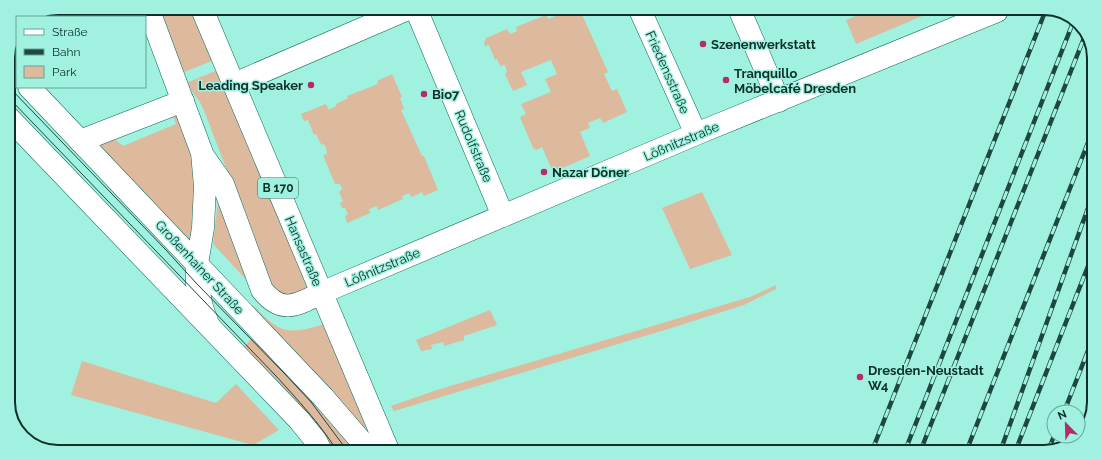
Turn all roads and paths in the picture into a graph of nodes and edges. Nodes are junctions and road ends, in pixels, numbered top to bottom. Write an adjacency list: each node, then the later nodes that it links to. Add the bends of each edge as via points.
1 (151, 15): 10 (main road)
2 (206, 15): 8 (main road, Hansastraße / B 170)
3 (394, 15): 8 (main road)
4 (419, 15): 16 (main road, Rudolfstraße)
5 (642, 15): 13 (main road, Friedensstraße)
6 (742, 15): 11 (main road)
7 (990, 15): 11 (main road, Lößnitzstraße)
8 (242, 80): 18 (main road, Hansastraße / B 170)
9 (30, 88): 14 (main road, Großenhainer Straße)
10 (183, 101): 14 (main road); 15 (main road)
11 (780, 101): 13 (main road, Lößnitzstraße)
12 (15, 124): 19 (main road)
13 (696, 134): 16 (main road, Lößnitzstraße)
14 (80, 141): 17 (main road, Großenhainer Straße)
15 (202, 153): 17 (main road, via 205,186 203,228); 18 (main road, Lößnitzstraße, via 223,184 262,290 279,304 291,306)
16 (503, 216): 18 (main road, Lößnitzstraße)
17 (196, 264): 19 (main road, via 198,296); 21 (main road, Großenhainer Straße, via 323,397)
18 (322, 293): 22 (main road, Hansastraße / B 170)
19 (210, 327): 20 (main road, via 298,420)
20 (318, 445)
21 (364, 445)
22 (386, 445)

